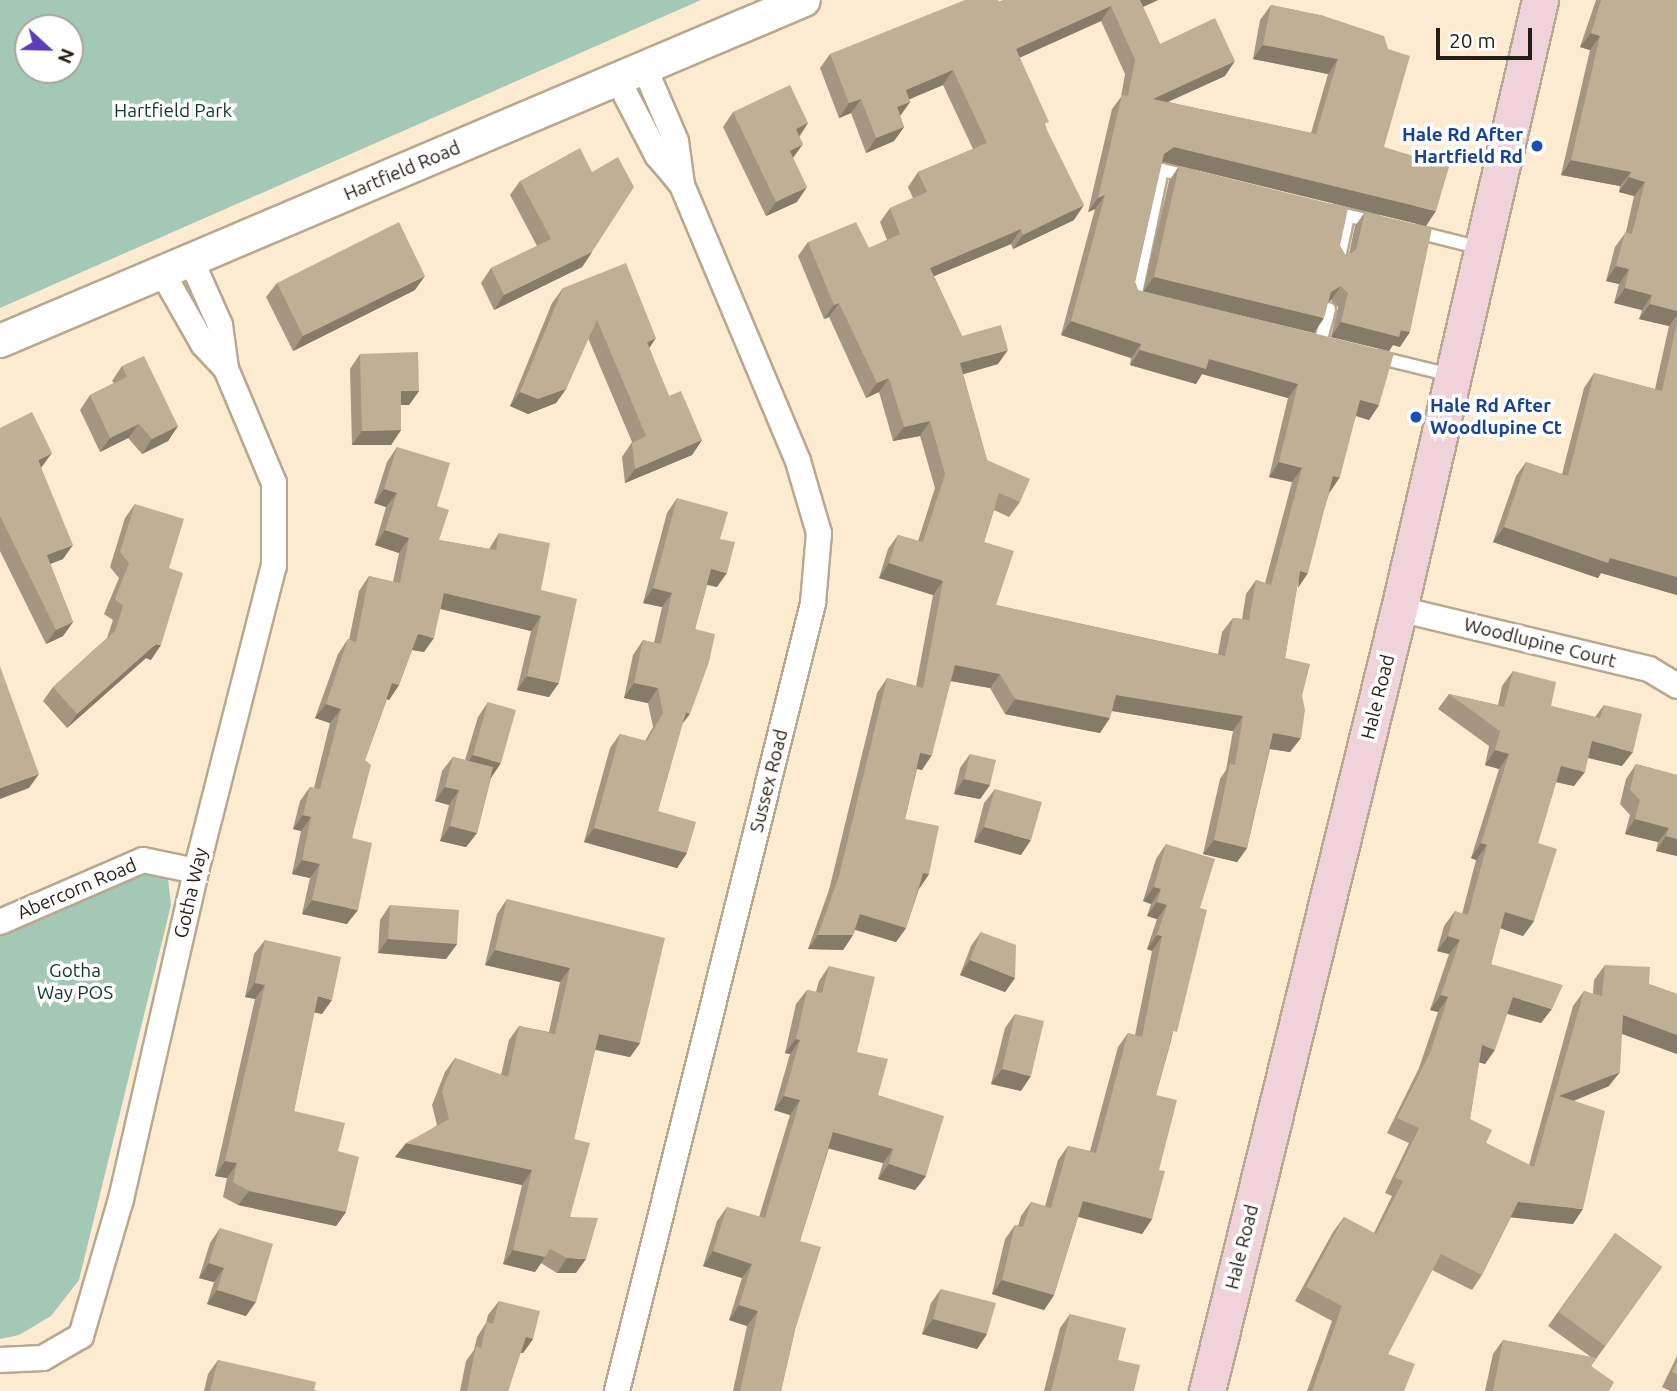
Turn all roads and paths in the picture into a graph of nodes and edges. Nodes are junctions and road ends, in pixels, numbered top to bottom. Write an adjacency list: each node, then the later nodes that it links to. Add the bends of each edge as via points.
1 (804, 0): 3 (street, Hartfield Road)
2 (1540, 0): 7 (main road, Hale Road)
3 (631, 75): 8 (street, Hartfield Road); 25 (street, Sussex Road, via 657,155 682,185 798,461 819,533 813,603)
4 (1202, 180): 11 (lane, via 1162,170 1133,298)
5 (1322, 209): 6 (lane)
6 (1348, 216): 7 (lane); 9 (lane)
7 (1485, 249): 19 (main road, Hale Road)
8 (191, 260): 10 (street, Hartfield Road); 18 (street, Gotha Way, via 220,325)
9 (1338, 262)
10 (162, 272): 14 (street, Hartfield Road); 18 (street, Gotha Way, via 203,344)
11 (1147, 301)
12 (1329, 309): 15 (lane)
13 (1307, 340): 15 (lane)
14 (0, 341)
15 (1320, 344): 16 (lane)
16 (1334, 347)
17 (1360, 353): 19 (lane)
18 (226, 369): 22 (street, Gotha Way, via 274,483 274,566)
19 (1454, 376): 20 (main road, Hale Road)
20 (1399, 609): 21 (street, Woodlupine Court, via 1649,669); 26 (main road, Hale Road)
21 (1677, 685)
22 (196, 871): 23 (street, Abercorn Road, via 144,860); 24 (street, Gotha Way, via 121,1199 81,1336 43,1358)
23 (0, 922)
24 (0, 1360)
25 (617, 1391)
26 (1207, 1391)

